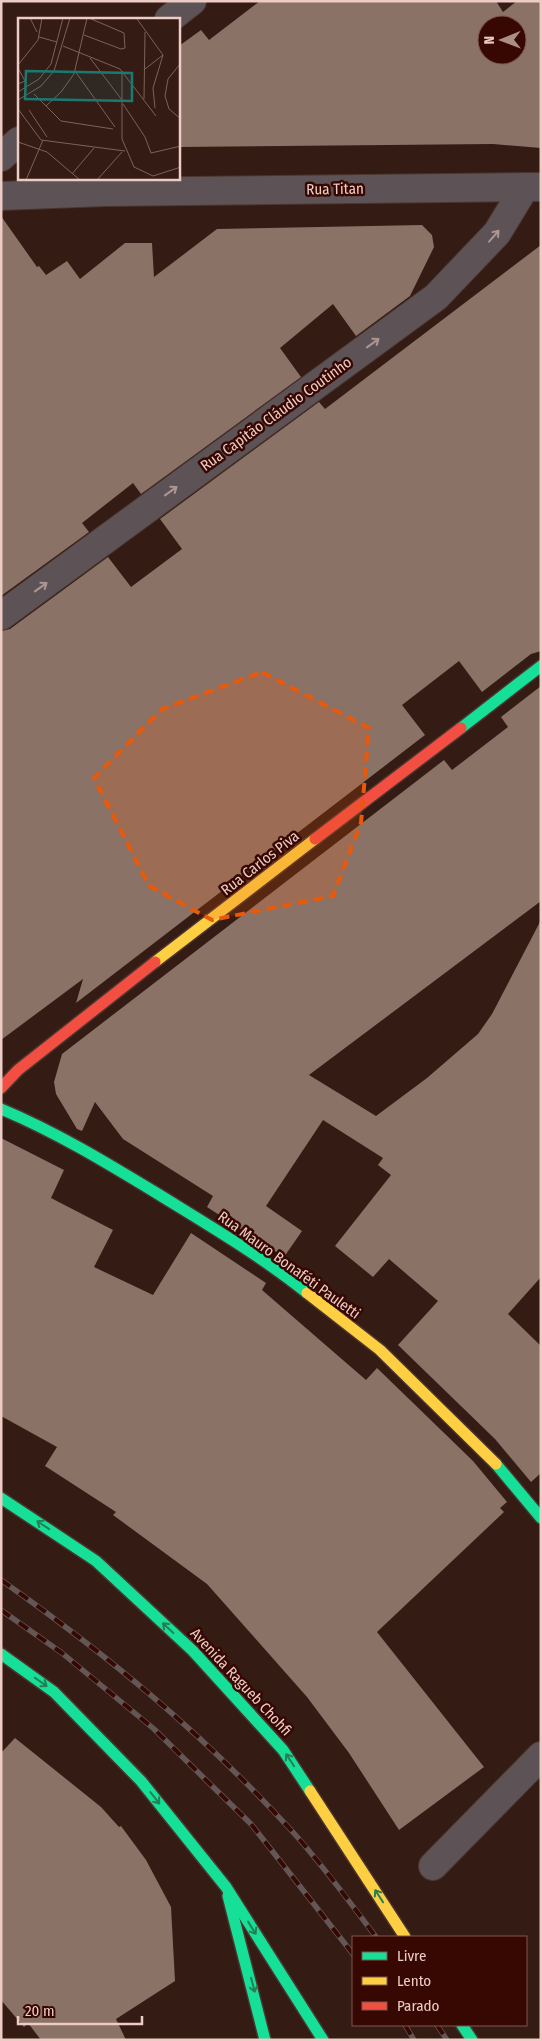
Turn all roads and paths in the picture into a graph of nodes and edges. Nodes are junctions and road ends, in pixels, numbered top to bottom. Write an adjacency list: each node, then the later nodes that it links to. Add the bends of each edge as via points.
1 (192, 1): 2 (street)
2 (170, 18)
3 (18, 142): 4 (street)
4 (1, 157)
5 (125, 186): 6 (street, Rua Titan); 7 (street, Rua Titan)
6 (533, 187): 8 (street, Rua Capitão Cláudio Coutinho, one-way to 6, via 436,297 497,234)
7 (1, 196)
8 (1, 616)
9 (541, 666): 10 (main road, Rua Carlos Piva, via 77,1022)
10 (1, 1088)
11 (1, 1109): 13 (main road, Rua Mauro Bonaféti Pauletti, via 37,1124 116,1169 292,1282 387,1357 484,1450)
12 (1, 1498): 18 (main road, Avenida Ragueb Chohfi, one-way to 12, via 282,1750 193,1650 96,1561)
13 (541, 1518)
14 (1, 1654): 17 (main road, one-way to 17, via 54,1692 142,1781)
15 (541, 1756): 16 (street)
16 (433, 1866)
17 (226, 1888): 20 (main road, one-way to 20); 21 (main road, one-way to 21)
18 (404, 1936)
19 (463, 2026): 22 (main road)
20 (265, 2040)
21 (323, 2040)
22 (472, 2040)

